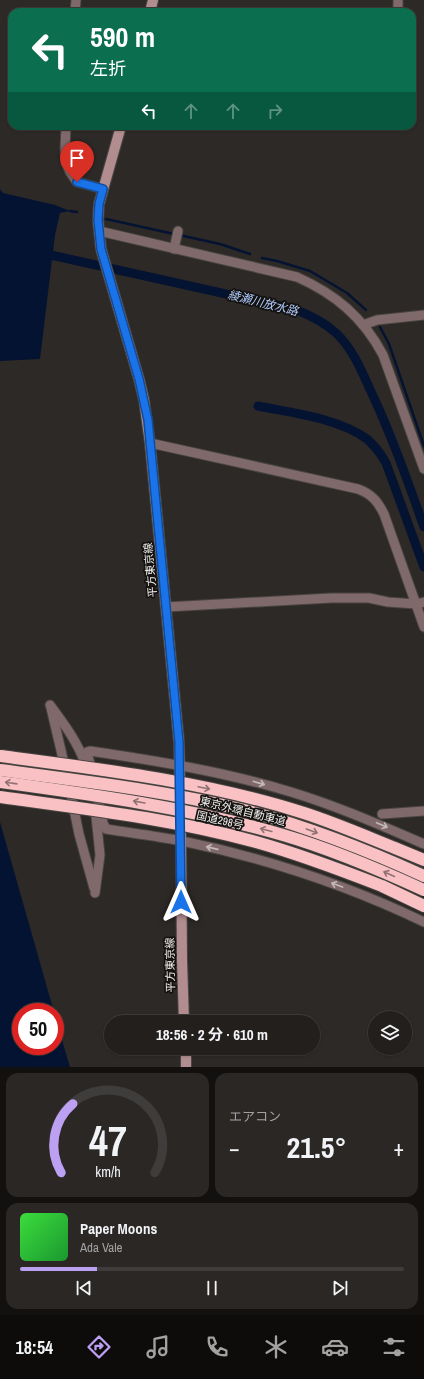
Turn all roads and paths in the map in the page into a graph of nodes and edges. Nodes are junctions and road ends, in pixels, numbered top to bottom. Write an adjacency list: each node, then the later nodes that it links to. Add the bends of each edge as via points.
1 (66, 130): 3 (street, via 66,163 70,172 77,182)
2 (120, 130): 3 (main road, 平方東京線)
3 (103, 189): 5 (main road, 平方東京線, via 99,204)
4 (178, 231): 6 (street)
5 (99, 232): 6 (street); 9 (main road, 平方東京線, via 101,249 144,400)
6 (174, 249): 8 (street, via 296,277 339,301)
7 (424, 315): 8 (street)
8 (363, 324): 10 (street, via 383,355)
9 (150, 443): 12 (street, via 358,489 372,496 384,514); 13 (main road, 平方東京線)
10 (422, 454): 11 (street)
11 (424, 469)
12 (420, 603): 13 (street, via 388,602 369,598 331,598); 14 (street)
13 (166, 608): 16 (main road, 平方東京線)
14 (424, 627)
15 (0, 756): 25 (highway, one-way to 25, bridge, via 143,776 253,799 352,830)
16 (180, 765): 19 (street, via 90,751 87,752); 23 (main road, 平方東京線); 24 (street, one-way to 24, via 292,792 340,808)
17 (0, 770): 26 (highway, 東京外環自動車道, one-way to 26, bridge, via 144,790 248,812 346,843)
18 (0, 782): 27 (highway, 東京外環自動車道, one-way to 18, bridge, via 336,853 232,821 136,801)
19 (97, 791): 19 (street, via 95,803 100,855 95,892 50,705 80,749); 23 (street, via 106,829)
20 (0, 797): 28 (highway, 国道298号, bridge, via 122,814 256,842 341,870)
21 (424, 811): 22 (street)
22 (382, 814)
23 (181, 841): 29 (street, one-way to 23, via 390,905 276,864); 30 (main road, 平方東京線)
24 (424, 844)
25 (422, 860)
26 (424, 876)
27 (424, 890)
28 (424, 906)
29 (424, 922)
30 (184, 1015)
31 (186, 1055): 32 (main road)
32 (186, 1067)

